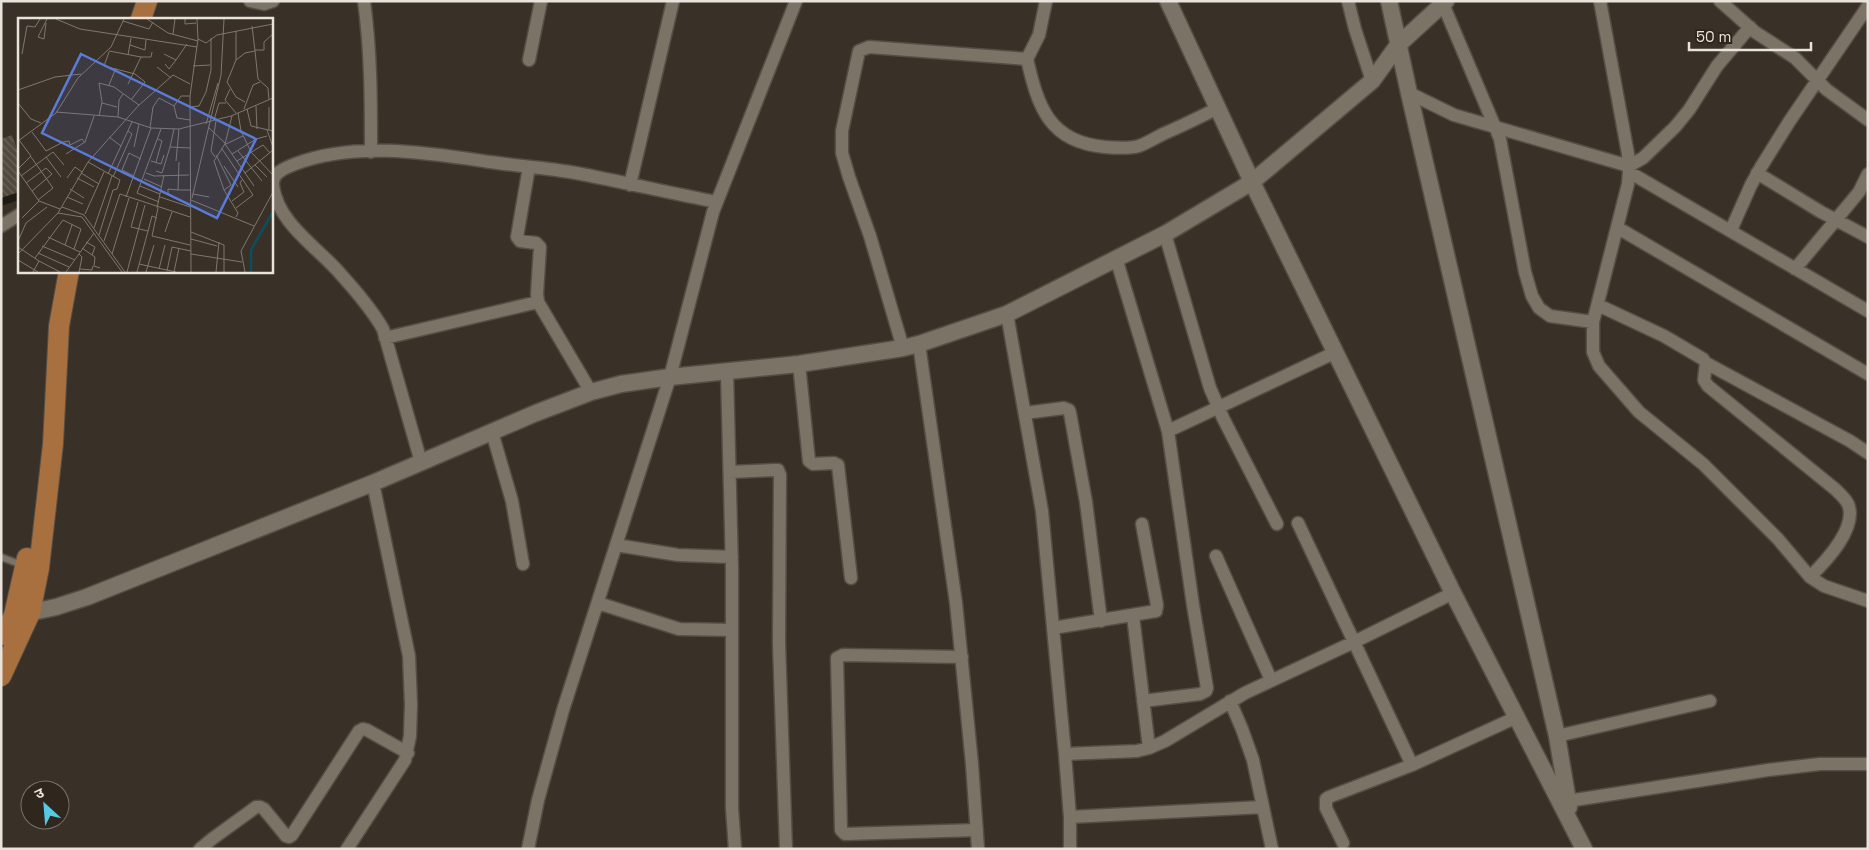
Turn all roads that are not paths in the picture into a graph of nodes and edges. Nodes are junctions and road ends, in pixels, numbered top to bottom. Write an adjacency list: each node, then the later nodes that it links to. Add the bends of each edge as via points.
1 (147, 1): 17 (main road)
2 (162, 1): 18 (main road)
3 (250, 1): 4 (street, via 264,4)
4 (273, 1)
5 (364, 1): 29 (street, via 371,76)
6 (541, 1): 22 (street)
7 (673, 1): 35 (street)
8 (1046, 1): 21 (street, via 1038,35)
9 (1168, 1): 26 (street)
10 (1348, 1): 23 (street)
11 (1390, 1): 20 (street)
12 (1600, 1): 31 (street)
13 (1720, 1): 19 (street)
14 (793, 2): 36 (street)
15 (1438, 5): 20 (street); 28 (street)
16 (1868, 6): 24 (street)
17 (141, 18)
18 (155, 18)
19 (1750, 27): 24 (street, via 1795,58); 31 (street, via 1717,66 1675,127)
20 (1398, 45): 23 (street); 25 (street)
21 (1027, 59): 26 (street, via 1043,109 1057,129 1071,139 1097,146 1139,146); 55 (street, via 869,47 859,52 842,131 842,153)
22 (529, 60)
23 (1372, 81): 34 (street)
24 (1818, 81): 27 (street); 32 (street)
25 (1409, 93): 28 (street, via 1454,115); 99 (street)
26 (1218, 108): 34 (street)
27 (1868, 120)
28 (1495, 126): 31 (street); 52 (street, via 1503,150 1532,296 1539,308 1550,316)
29 (371, 152): 30 (street, via 422,152); 53 (street, via 341,153 308,160 277,173 273,185 280,208 293,226 377,318)
30 (529, 167): 35 (street); 48 (street, via 517,237 540,247)
31 (1629, 169): 40 (street); 41 (street)
32 (1757, 173): 38 (street); 41 (street)
33 (1868, 174): 38 (street, via 1859,192)
34 (1252, 182): 42 (street); 56 (street)
35 (630, 184): 36 (street)
36 (717, 202): 61 (street)
37 (18, 216): 39 (street)
38 (1836, 220): 43 (street); 45 (street)
39 (1, 226)
40 (1618, 228): 49 (street); 60 (street)
41 (1731, 230): 45 (street)
42 (1165, 234): 44 (street); 63 (street)
43 (1868, 237)
44 (1116, 258): 51 (street); 65 (street)
45 (1795, 269): 50 (street)
46 (55, 272): 79 (main road, via 46,325 40,443)
47 (69, 272): 85 (main road, via 59,326 53,444 39,568)
48 (538, 302): 53 (street); 62 (street)
49 (1598, 305): 52 (street); 57 (street, via 1664,336)
50 (1868, 311)
51 (1007, 314): 54 (street); 64 (street)
52 (1593, 322): 80 (street, via 1593,352 1612,383 1639,412 1703,464 1745,505)
53 (386, 338): 68 (street)
54 (919, 344): 55 (street); 92 (street)
55 (903, 348): 58 (street)
56 (1336, 352): 63 (street); 82 (street)
57 (1706, 363): 67 (street); 80 (street, via 1704,380 1708,386 1847,501 1850,519 1844,533 1831,555)
58 (799, 364): 59 (street); 81 (street, via 808,461 838,465)
59 (727, 372): 61 (street); 69 (street)
60 (1868, 374)
61 (670, 377): 62 (street); 74 (street)
62 (591, 392): 66 (street)
63 (1217, 406): 65 (street); 73 (street)
64 (1025, 413): 87 (street, via 1069,410 1086,502); 88 (street, via 1042,510)
65 (1168, 431): 95 (street, via 1207,688 1200,694)
66 (492, 432): 68 (street); 78 (street, via 514,510)
67 (1868, 453)
68 (421, 462): 70 (street)
69 (730, 472): 77 (street); 115 (street, via 778,470 780,475 779,653)
70 (373, 483): 85 (street, via 87,597); 101 (street, via 409,656)
71 (1298, 523): 90 (street)
72 (1142, 524): 86 (street, via 1158,608 1153,613)
73 (1277, 524)
74 (616, 545): 77 (street, via 678,555); 84 (street)
75 (1216, 556): 94 (street)
76 (1, 557): 79 (lane)
77 (732, 557): 89 (street)
78 (523, 564)
79 (26, 566): 85 (main road)
80 (1810, 577): 83 (street, via 1824,586)
81 (851, 578)
82 (1453, 593): 90 (street); 98 (street)
83 (1867, 599)
84 (598, 602): 89 (street, via 679,629); 113 (street, via 563,710)
85 (22, 614): 91 (main road); 93 (main road)
86 (1133, 616): 87 (street); 95 (street)
87 (1101, 621): 88 (street)
88 (1053, 628): 102 (street)
89 (731, 630): 114 (street)
90 (1354, 642): 94 (street); 104 (street)
91 (1, 644)
92 (962, 657): 109 (street); 109 (street, via 843,655 837,658 841,830 845,834)
93 (1, 676)
94 (1270, 680): 96 (street)
95 (1143, 701): 100 (street)
96 (1230, 701): 100 (street); 106 (street, via 1253,760)
97 (1710, 701): 99 (street)
98 (1517, 717): 104 (street); 108 (street)
99 (1556, 736): 105 (street)
100 (1149, 748): 102 (street)
101 (408, 753): 111 (street, via 363,729 292,835 286,836 264,809 256,807); 112 (street)
102 (1066, 754): 107 (street)
103 (1868, 764): 105 (street, via 1820,764 1768,770)
104 (1412, 765): 110 (street, via 1326,799 1326,808)
105 (1568, 801): 108 (street)
106 (1263, 807): 107 (street); 118 (street)
107 (1070, 818): 117 (street)
108 (1574, 826): 119 (street)
109 (977, 830): 116 (street)
110 (1343, 843)
111 (200, 849)
112 (347, 849)
113 (528, 849)
114 (735, 849)
115 (786, 849)
116 (978, 849)
117 (1070, 849)
118 (1272, 849)
119 (1584, 849)

